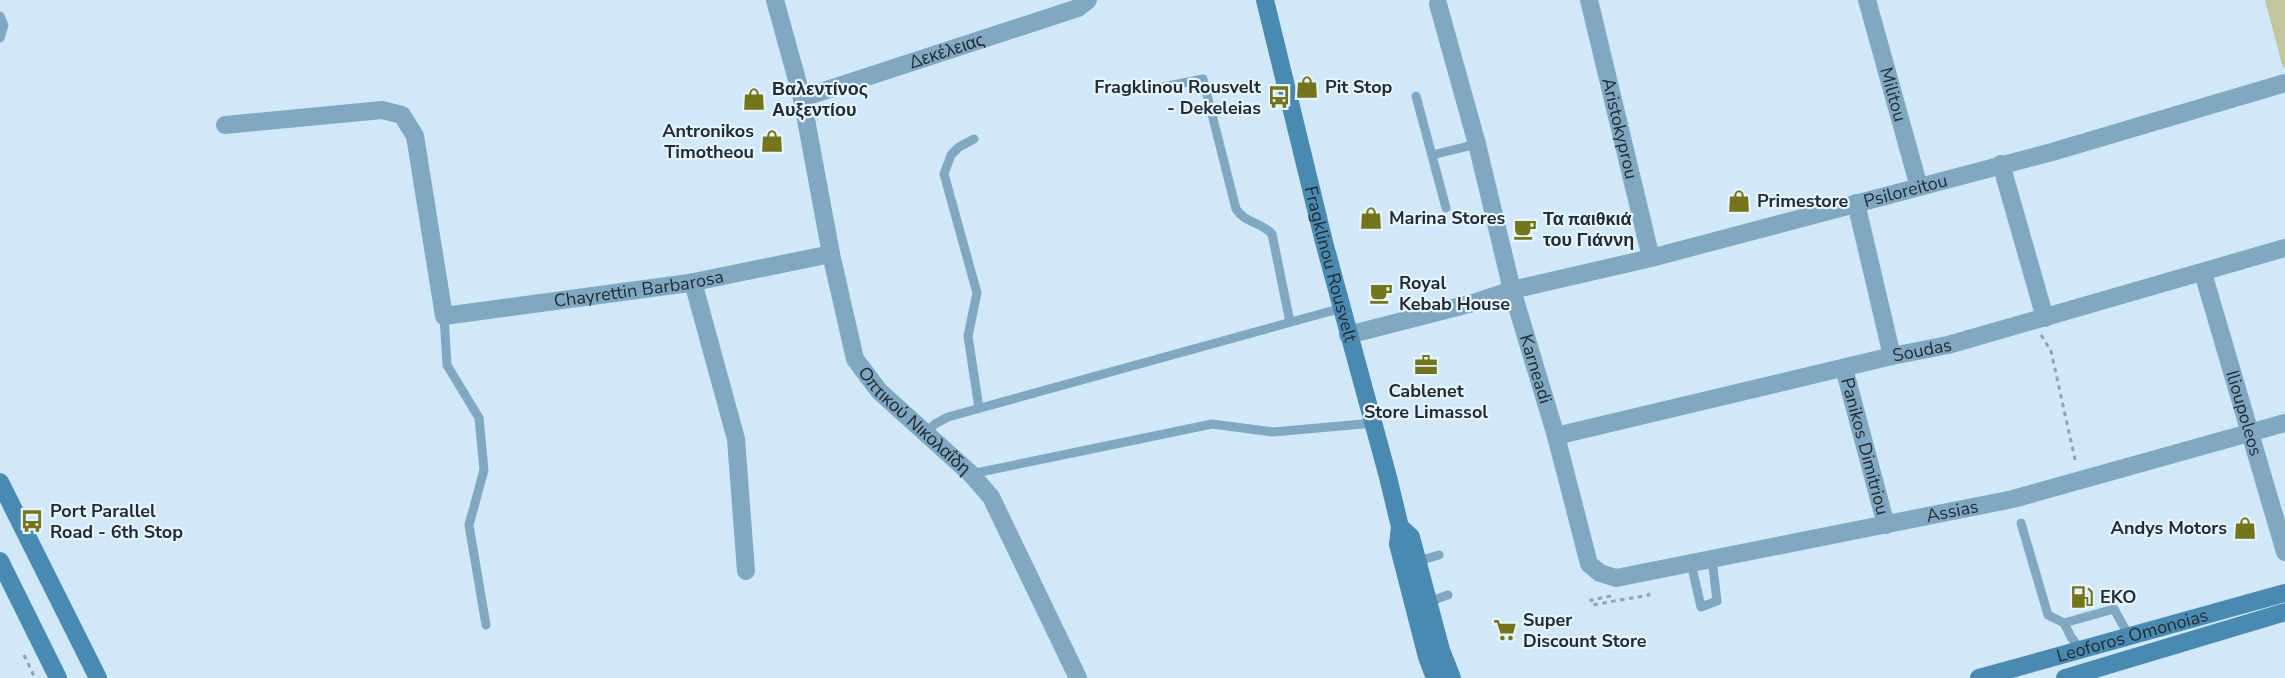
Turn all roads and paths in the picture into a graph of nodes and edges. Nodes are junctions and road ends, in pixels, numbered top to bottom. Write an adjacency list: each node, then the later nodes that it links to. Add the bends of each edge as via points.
1 (775, 0): 12 (street, Οπτικού Νικολαΐδη)
2 (1089, 0): 12 (street, Δεκέλειας, via 1078,8)
3 (1265, 0): 27 (main road, Fragklinou Rousvelt)
4 (1589, 0): 23 (street, Aristokyprou)
5 (1867, 0): 18 (street, Militou)
6 (1438, 4): 15 (street, Karneadi)
7 (0, 16): 8 (lane)
8 (0, 38)
9 (2285, 83): 17 (street, Psiloreitou)
10 (1163, 87): 30 (lane, via 1203,79 1236,209 1241,217 1272,234)
11 (1416, 96): 16 (lane)
12 (802, 98): 22 (street, Οπτικού Νικολαΐδη)
13 (225, 125): 28 (street, via 382,110 402,115 415,136)
14 (974, 139): 34 (lane, via 951,155 944,174 977,294 968,336)
15 (1478, 144): 16 (lane); 26 (street, Karneadi)
16 (1432, 155): 20 (lane)
17 (2001, 164): 18 (street, Psiloreitou); 29 (street)
18 (1919, 187): 19 (street, Psiloreitou)
19 (1856, 203): 23 (street, Psiloreitou); 32 (street)
20 (1446, 208)
21 (2285, 248): 24 (street, Soudas)
22 (831, 254): 25 (street, Chayrettin Barbarosa); 37 (street, Οπτικού Νικολαΐδη, via 855,359 879,391)
23 (1651, 258): 26 (street, Psiloreitou)
24 (2203, 273): 29 (street, Soudas); 38 (street, Ilioupoleos)
25 (693, 282): 28 (street, Chayrettin Barbarosa); 52 (street, via 736,439)
26 (1512, 290): 31 (street, Psiloreitou); 39 (street, Karneadi)
27 (1341, 308): 30 (lane); 31 (main road, Fragklinou Rousvelt)
28 (444, 316): 60 (lane, via 447,365 479,417 484,470 469,525)
29 (2038, 320): 32 (street, Soudas); 41 (path, via 2051,351)
30 (1290, 322): 34 (lane)
31 (1348, 335): 35 (main road, Fragklinou Rousvelt)
32 (1892, 356): 33 (street, Soudas)
33 (1845, 368): 39 (street, Soudas); 44 (street, Panikos Dimitriou)
34 (979, 408): 37 (lane, via 948,417)
35 (1374, 423): 40 (lane, via 1273,432 1212,424); 45 (main road, Fragklinou Rousvelt)
36 (2285, 423): 38 (street, Assias)
37 (926, 433): 40 (street, Οπτικού Νικολαΐδη)
38 (2252, 434): 41 (street, Assias); 46 (street, Ilioupoleos)
39 (1556, 436): 53 (street, Karneadi, via 1573,523 1589,564)
40 (971, 474): 65 (street, Οπτικού Νικολαΐδη, via 991,497)
41 (2080, 481): 44 (street, Assias)
42 (0, 482): 64 (main road)
43 (2020, 524): 59 (lane, via 2048,615)
44 (1886, 525): 48 (street, Assias)
45 (1400, 527): 50 (main road, Fragklinou Rousvelt, via 1411,537); 66 (main road, Fragklinou Rousvelt, via 1398,544)
46 (2285, 552)
47 (1439, 555): 50 (lane)
48 (1712, 559): 51 (street, Assias); 51 (lane, via 1717,601 1701,607)
49 (0, 561): 63 (main road)
50 (1418, 561): 57 (main road, Fragklinou Rousvelt)
51 (1690, 563): 53 (street, Assias)
52 (746, 571)
53 (1617, 586): 56 (path, via 1591,600 1592,605)
54 (2285, 593): 61 (main road, Leoforos Omonoias)
55 (1448, 595): 57 (lane)
56 (1649, 595)
57 (1428, 602): 67 (main road, Fragklinou Rousvelt)
58 (2285, 612): 69 (main road, Leoforos Omonoias)
59 (2064, 623): 61 (lane, via 2114,609); 62 (lane)
60 (486, 625)
61 (2129, 636): 62 (main road, Leoforos Omonoias)
62 (2081, 650): 68 (main road, Leoforos Omonoias)
63 (58, 678)
64 (98, 678)
65 (1078, 678)
66 (1436, 678)
67 (1452, 678)
68 (1979, 678)
69 (2065, 678)

